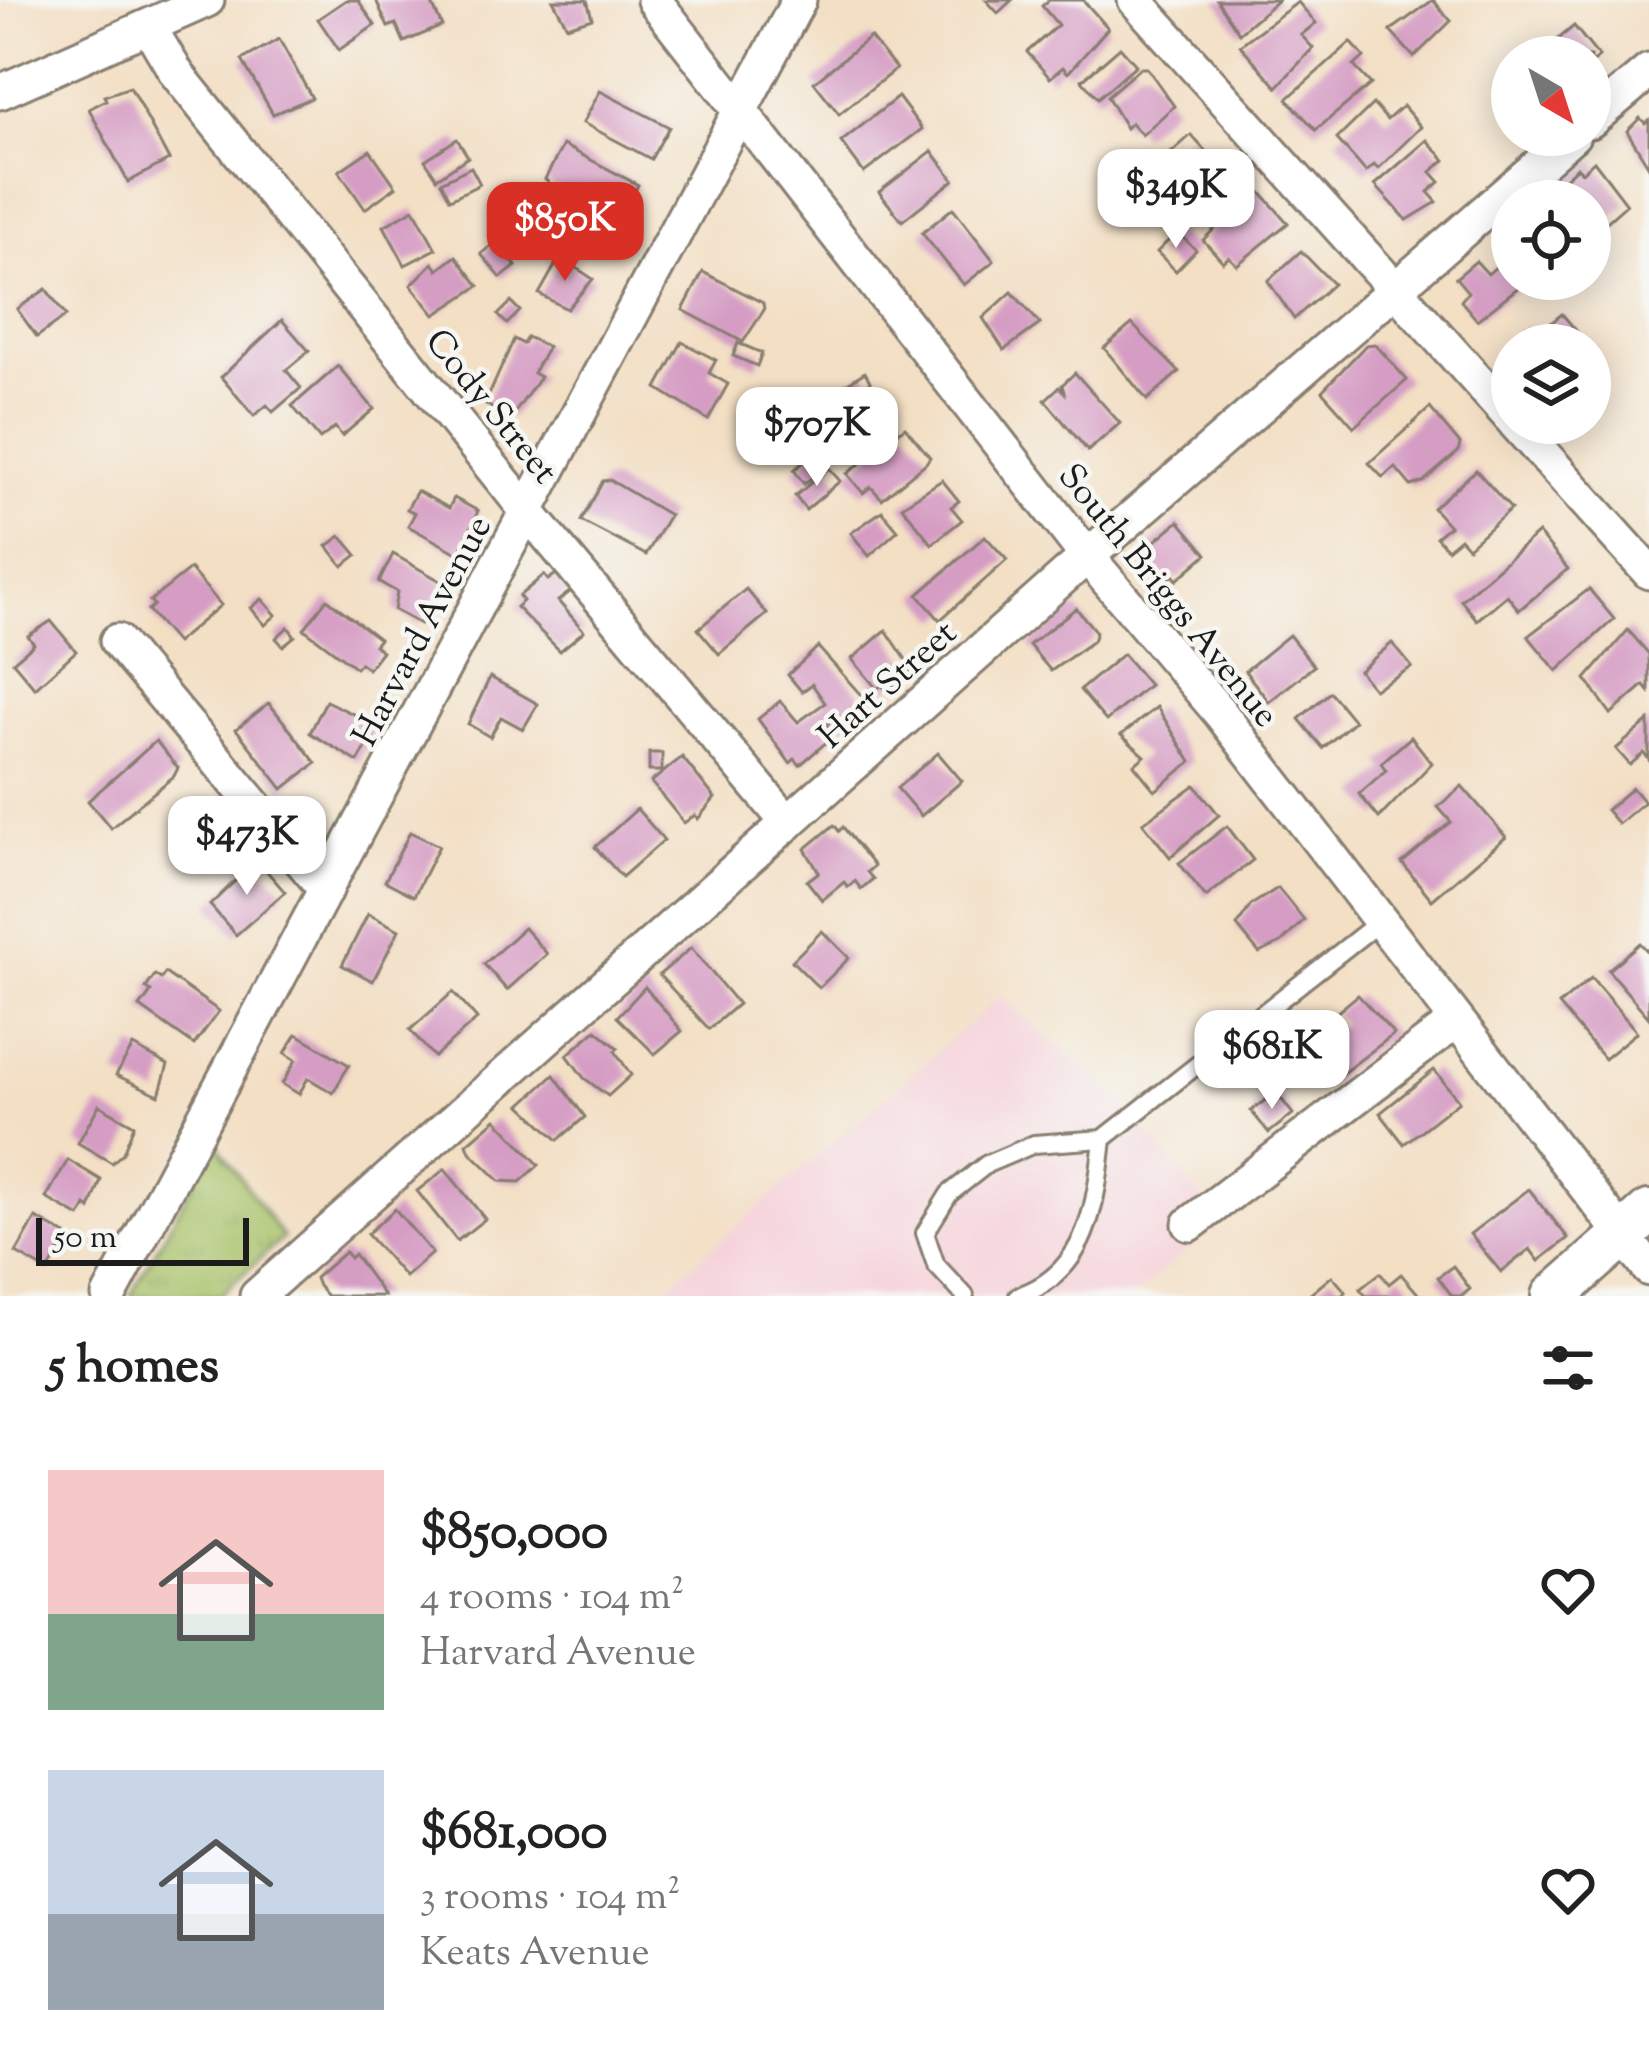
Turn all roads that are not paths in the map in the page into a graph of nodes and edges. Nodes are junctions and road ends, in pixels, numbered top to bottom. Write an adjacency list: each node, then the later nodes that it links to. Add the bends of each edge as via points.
1 (207, 0): 5 (street)
2 (654, 0): 9 (street, South Briggs Avenue)
3 (799, 0): 9 (street, Harvard Avenue)
4 (1135, 0): 11 (street)
5 (149, 26): 7 (street); 14 (street, Cody Street, via 177,74)
6 (1649, 71): 8 (street)
7 (0, 92)
8 (1611, 103)
9 (740, 111): 14 (street, Harvard Avenue); 15 (street, South Briggs Avenue)
10 (1548, 156): 11 (street, Hart Street)
11 (1394, 287): 12 (street); 15 (street, Hart Street)
12 (1491, 395)
13 (1535, 444): 16 (street)
14 (527, 511): 18 (street, Cody Street); 19 (street, Harvard Avenue)
15 (1087, 556): 18 (street, Hart Street); 20 (street, South Briggs Avenue, via 1221,714)
16 (1649, 572)
17 (117, 641): 19 (street)
18 (788, 823): 26 (street, Hart Street)
19 (326, 890): 25 (street, Harvard Avenue)
20 (1379, 922): 21 (street, South Briggs Avenue); 22 (lane)
21 (1456, 1021): 23 (street); 24 (street, South Briggs Avenue)
22 (1103, 1139): 27 (lane, via 1034,1144 987,1164 949,1194 926,1233 936,1265); 28 (lane, via 1095,1210 1079,1249 1039,1289)
23 (1190, 1224)
24 (1641, 1239): 29 (street)
25 (109, 1296)
26 (257, 1296)
27 (964, 1296)
28 (1018, 1296)
29 (1554, 1296)

